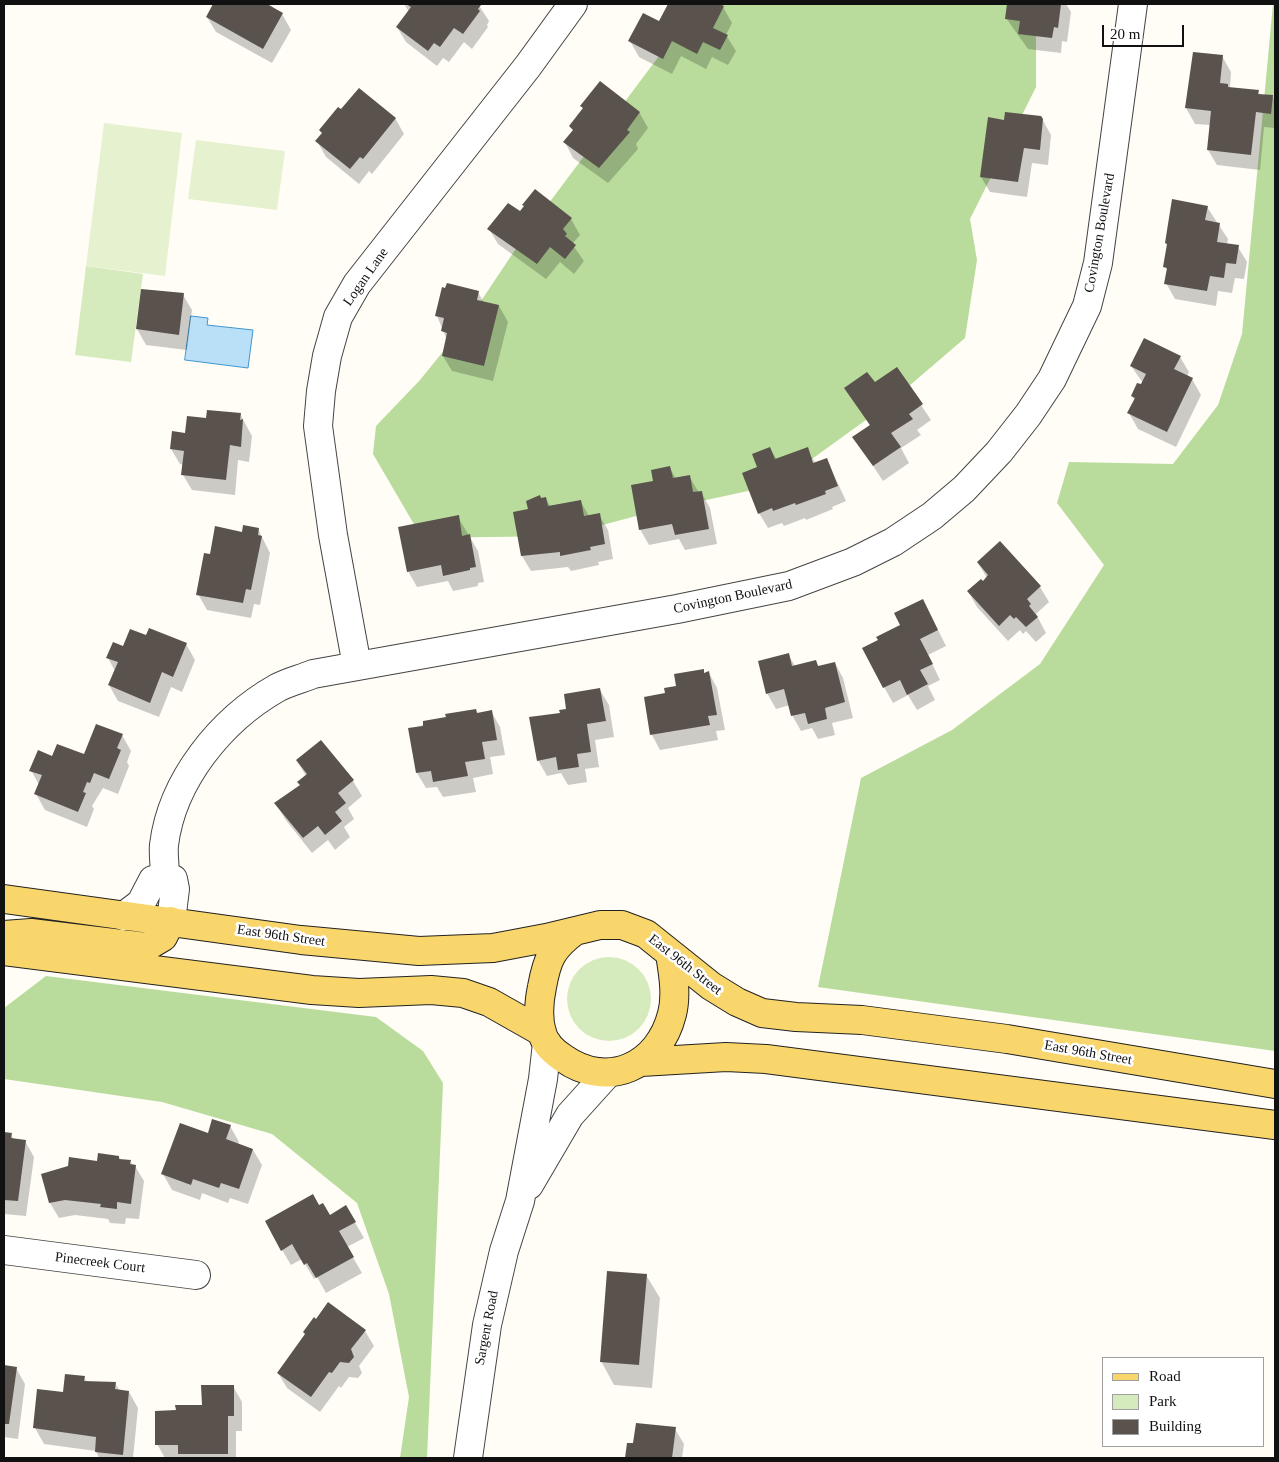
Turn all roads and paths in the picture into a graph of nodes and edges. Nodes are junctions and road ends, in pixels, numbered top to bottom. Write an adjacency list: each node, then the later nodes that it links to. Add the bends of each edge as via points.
1 (573, 4): 3 (street, Logan Lane, via 357,284 338,317 321,391 318,426 333,535)
2 (1133, 4): 3 (street, Covington Boulevard, via 1098,264 1087,306 1052,379 1028,415 964,489 893,542 853,562 789,586)
3 (357, 666): 4 (street, Covington Boulevard, via 313,674 278,687 243,713 208,746 187,778 170,817 164,846)
4 (165, 876): 6 (street, via 153,880 141,903); 7 (street, Covington Boulevard, via 174,879 176,889)
5 (4, 899): 6 (main road, East 96th Street)
6 (124, 916): 7 (main road, East 96th Street)
7 (171, 921): 8 (main road, East 96th Street, via 301,940 419,951 493,948); 9 (main road, via 163,937 146,947 31,933)
8 (575, 930): 11 (main road, East 96th Street, via 610,924 634,928); 12 (main road, via 558,943 550,956 539,1001)
9 (4, 936)
10 (4, 951): 12 (main road, via 312,990 453,992 489,1002)
11 (670, 954): 13 (main road, via 674,990 672,1015 664,1034); 15 (main road, East 96th Street, via 722,994 762,1013 796,1018 862,1020 1007,1039)
12 (544, 1038): 14 (main road, via 577,1067); 17 (street, Sargent Road, via 543,1079)
13 (641, 1062): 14 (main road); 16 (main road, via 758,1058)
14 (607, 1074): 17 (street, Sargent Road, via 570,1115)
15 (1275, 1084)
16 (1275, 1125)
17 (520, 1201): 20 (street, Sargent Road, via 504,1251 487,1325)
18 (4, 1250): 19 (street, Pinecreek Court)
19 (196, 1275)
20 (468, 1458)

